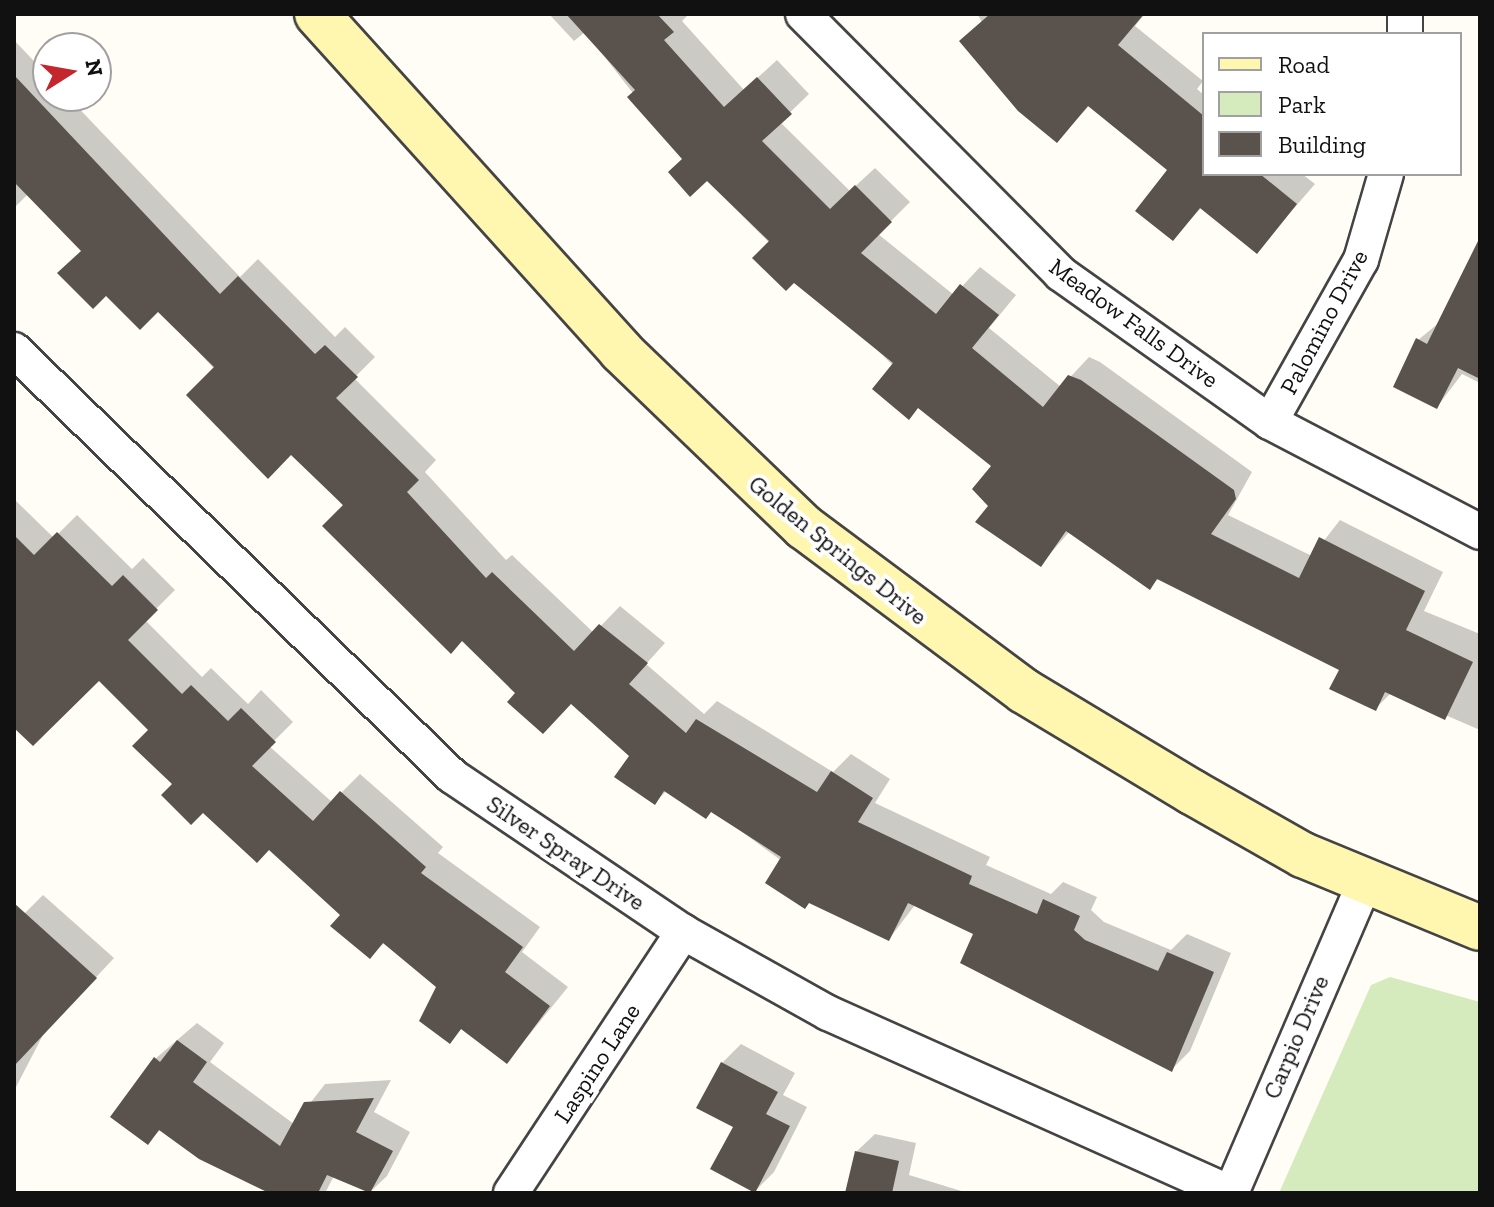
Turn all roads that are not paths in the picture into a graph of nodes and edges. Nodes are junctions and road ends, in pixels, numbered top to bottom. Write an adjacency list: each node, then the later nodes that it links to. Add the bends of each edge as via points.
1 (317, 14): 7 (main road, Golden Springs Drive, via 621,351 804,527 1024,691 1303,855)
2 (803, 14): 5 (street, Meadow Falls Drive, via 1061,274)
3 (1385, 176): 5 (street, Palomino Drive, via 1361,260)
4 (14, 350): 9 (street, Silver Spray Drive, via 452,776)
5 (1270, 422): 6 (street, Meadow Falls Drive)
6 (1480, 532)
7 (1365, 882): 8 (main road, Golden Springs Drive); 11 (street, Carpio Drive)
8 (1480, 928)
9 (683, 932): 10 (street, Laspino Lane); 11 (street, Silver Spray Drive, via 828,1013)
10 (511, 1193)
11 (1231, 1193)

